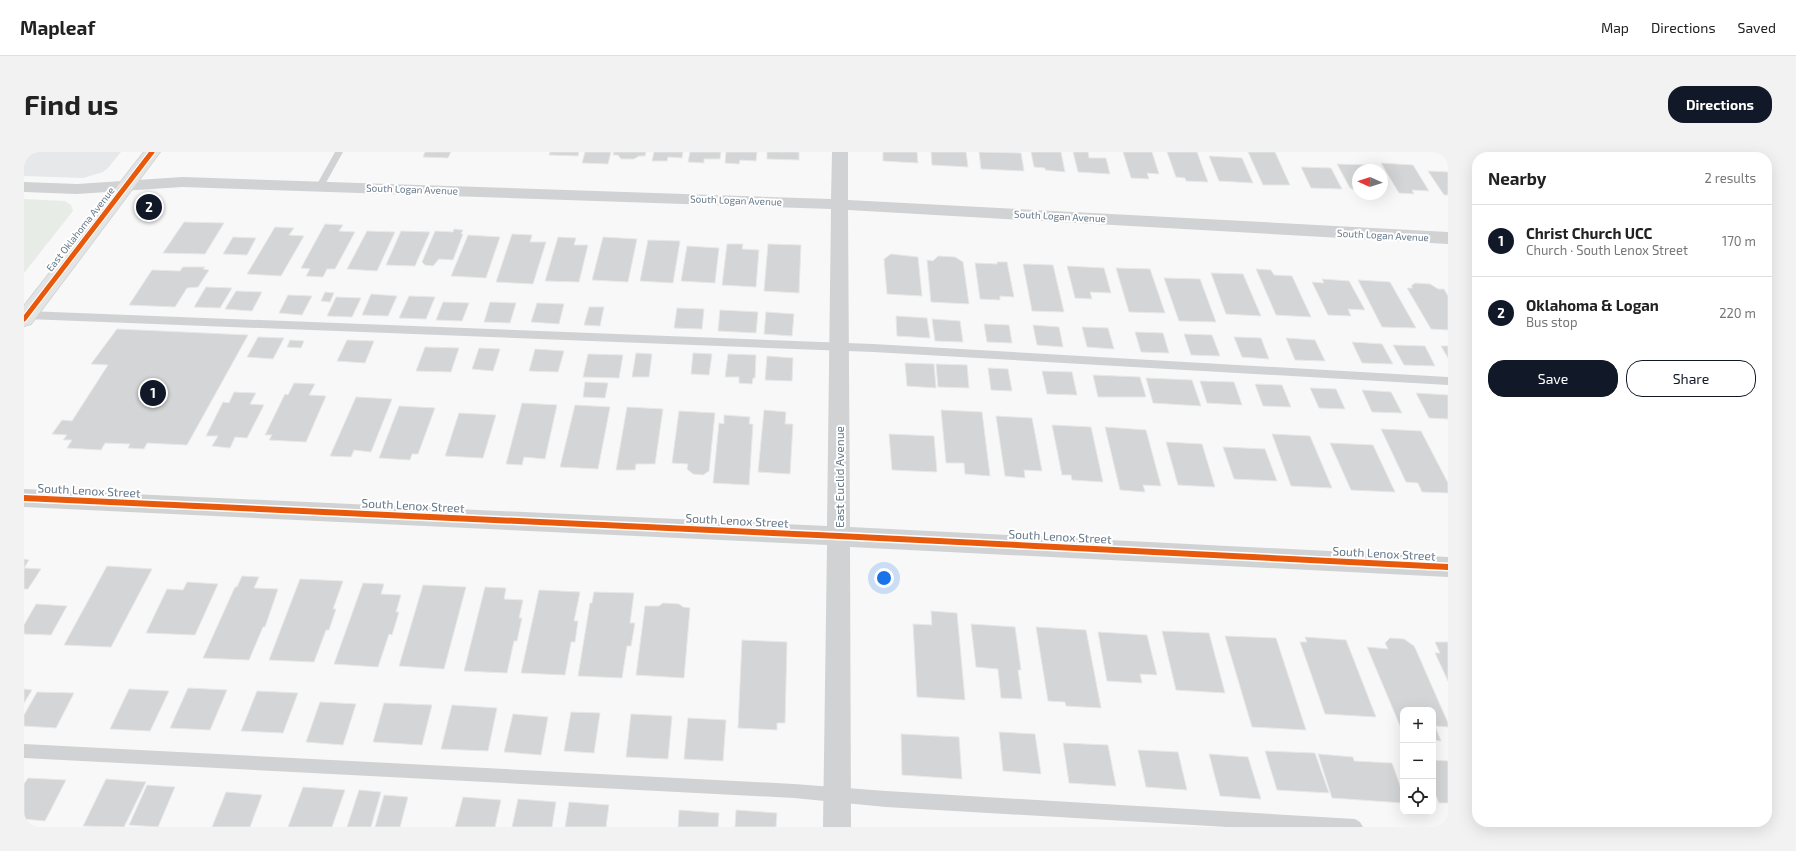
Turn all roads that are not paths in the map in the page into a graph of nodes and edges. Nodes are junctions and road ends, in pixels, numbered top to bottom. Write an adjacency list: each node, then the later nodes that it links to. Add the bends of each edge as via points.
1 (152, 152): 6 (main road, East Oklahoma Avenue)
2 (339, 152): 4 (lane)
3 (840, 152): 7 (street, East Euclid Avenue)
4 (320, 186): 6 (street, South Logan Avenue, via 176,182); 7 (street, South Logan Avenue)
5 (24, 187): 6 (street, South Logan Avenue)
6 (125, 187): 9 (main road, East Oklahoma Avenue)
7 (840, 204): 8 (street, South Logan Avenue); 10 (street, East Euclid Avenue)
8 (1448, 238)
9 (25, 317): 10 (lane)
10 (840, 347): 11 (lane); 13 (street, East Euclid Avenue)
11 (1448, 380)
12 (24, 498): 13 (street, South Lenox Street)
13 (838, 536): 14 (street, South Lenox Street); 16 (street, East Euclid Avenue)
14 (1448, 568)
15 (24, 751): 16 (lane)
16 (838, 794): 17 (street, East Euclid Avenue); 18 (lane)
17 (837, 827)
18 (1355, 827)

